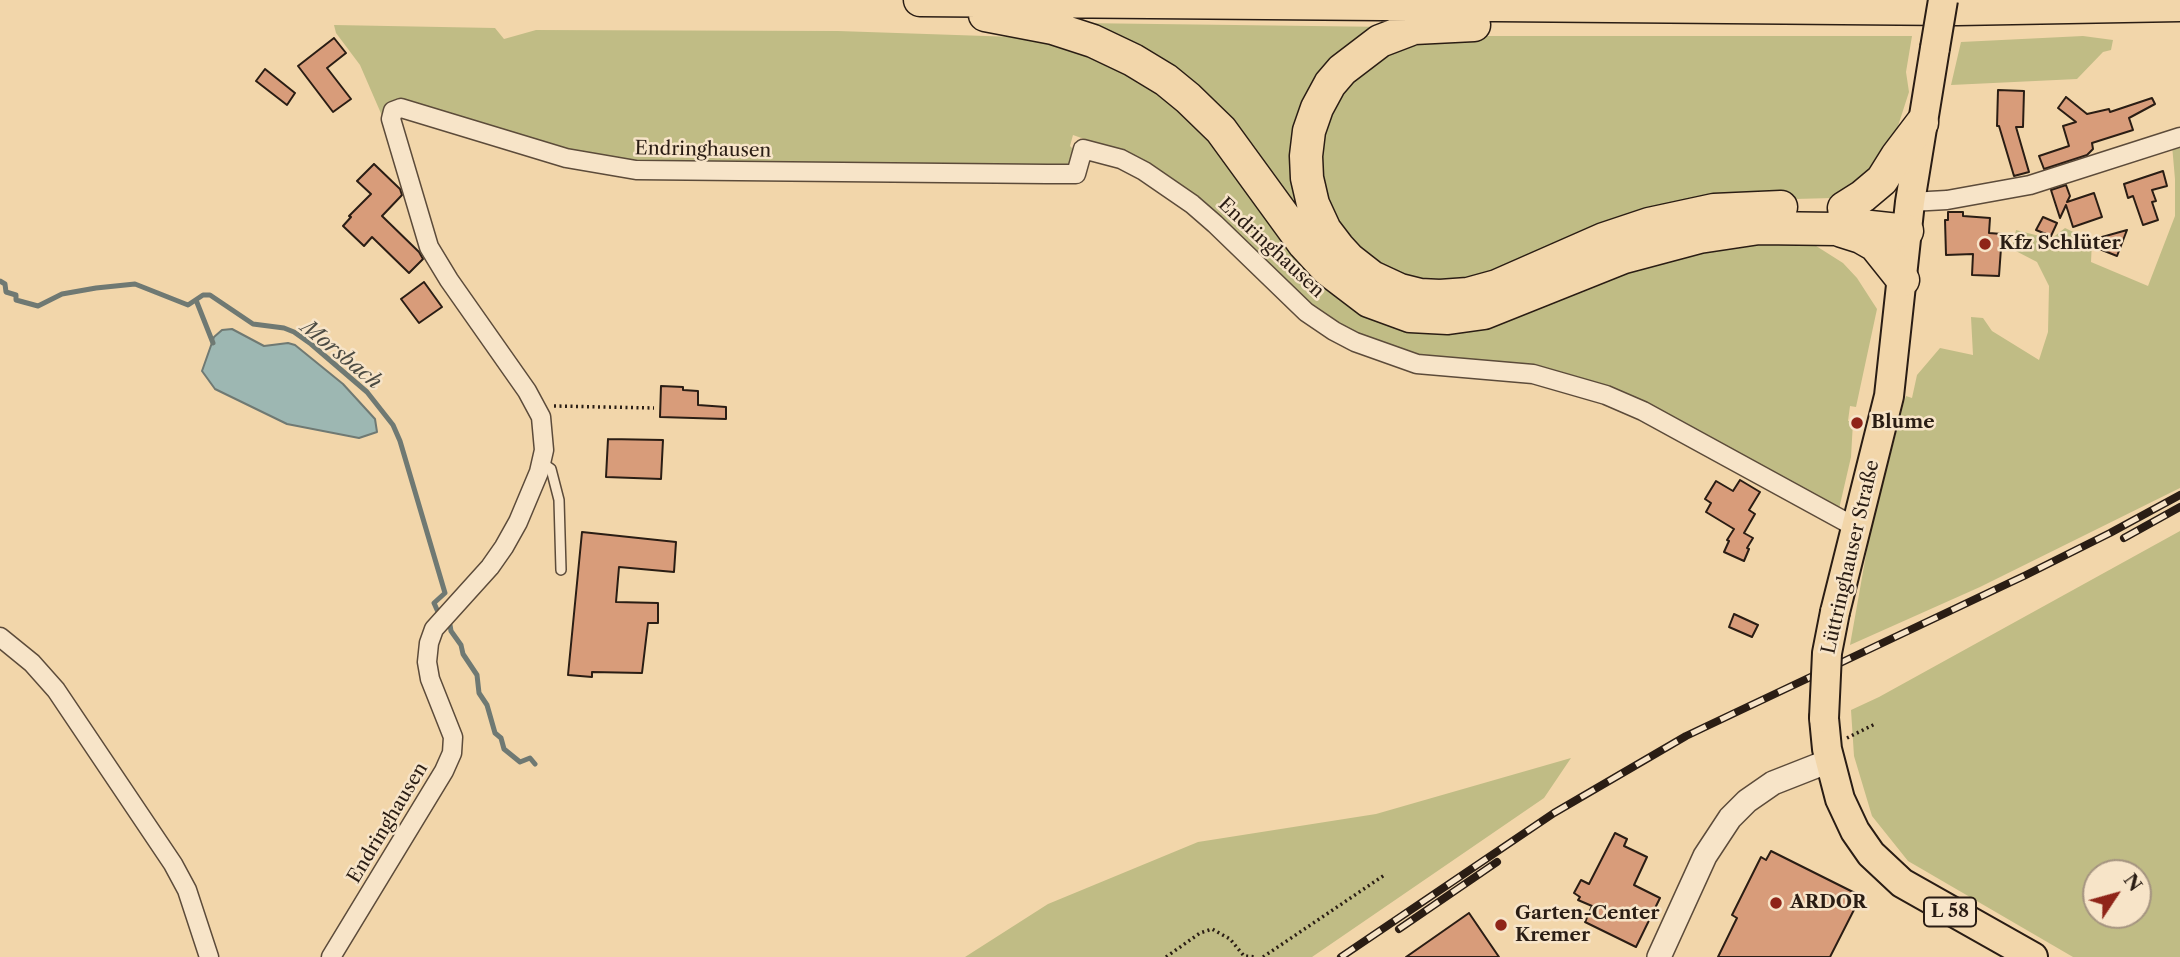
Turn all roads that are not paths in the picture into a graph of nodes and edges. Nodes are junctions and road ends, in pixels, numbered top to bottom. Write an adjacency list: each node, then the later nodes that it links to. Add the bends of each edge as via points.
1 (904, 0): 9 (highway, via 1052,28 1104,45 1145,67 1188,98 1221,130 1326,269 1369,301 1410,316 1448,318 1484,313 1624,257 1690,239)
2 (920, 0): 4 (highway)
3 (1943, 0): 6 (main road, Lüttringhauser Straße / L 58, bridge)
4 (1563, 5): 5 (highway, via 1970,9); 9 (highway, via 1511,24 1423,27 1395,33 1357,56 1330,84 1309,131 1307,178 1325,230 1363,271 1400,290 1460,296 1497,286 1604,239 1714,210 1760,207)
5 (2180, 5)
6 (1922, 123): 8 (main road, Lüttringhauser Straße / L 58); 9 (highway, via 1882,180)
7 (2180, 137): 8 (street, via 2029,185 1947,200)
8 (1909, 215): 9 (highway); 10 (main road, Lüttringhauser Straße / L 58)
9 (1840, 218): 10 (highway, via 1875,245)
10 (1903, 280): 12 (main road, Lüttringhauser Straße / L 58, via 1889,396)
11 (541, 462): 12 (street, Endringhausen, via 541,417 429,247 394,136 393,111 401,108 566,158 652,171 1066,174 1076,173 1083,149 1121,159 1192,204 1306,312 1355,342 1417,364 1533,374 1606,395); 13 (lane, via 551,469 559,500); 17 (street, Endringhausen, via 512,533 489,567 434,629 426,662 453,737 452,753)
12 (1857, 528): 15 (main road, Lüttringhauser Straße / L 58, bridge, via 1827,653 1824,718)
13 (561, 570)
14 (0, 637): 16 (street, via 56,691 173,864 187,890)
15 (1829, 761): 18 (street, via 1773,783 1730,818 1705,856); 19 (main road, L 58, via 1855,831 1889,873)
16 (209, 957)
17 (331, 957)
18 (1659, 957)
19 (2033, 957)

